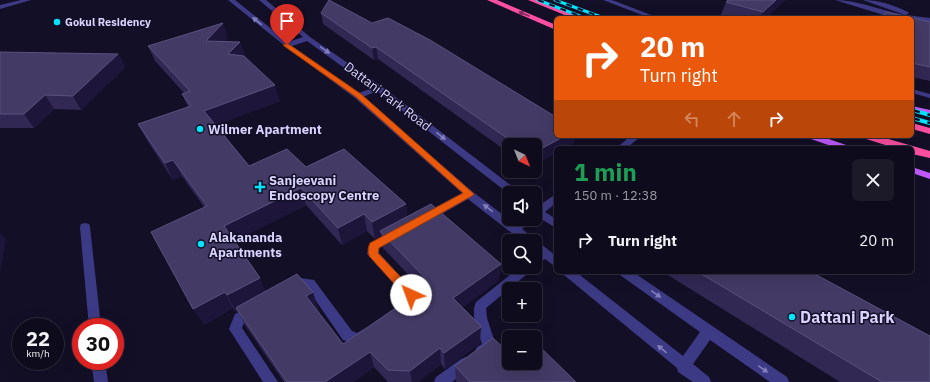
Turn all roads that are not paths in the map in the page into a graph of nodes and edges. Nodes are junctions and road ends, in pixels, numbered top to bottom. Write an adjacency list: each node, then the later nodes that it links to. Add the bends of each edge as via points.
1 (5, 0): 10 (street)
2 (28, 0): 12 (street)
3 (262, 0): 23 (street, Dattani Park Road)
4 (491, 0): 22 (highway, one-way to 4)
5 (532, 0): 15 (highway)
6 (606, 0): 16 (street)
7 (838, 0): 14 (street)
8 (866, 0): 13 (street)
9 (898, 0): 13 (street)
10 (0, 1)
11 (235, 1): 24 (street, Dattani Park Road, one-way to 11)
12 (0, 7)
13 (892, 7): 14 (street); 20 (street)
14 (887, 14): 17 (street); 18 (street)
15 (574, 16)
16 (650, 16)
17 (884, 16)
18 (907, 16)
19 (914, 17): 20 (street)
20 (917, 17): 21 (street)
21 (930, 20)
22 (554, 27)
23 (308, 38): 24 (street); 25 (street, Dattani Park Road, one-way to 25)
24 (287, 45): 27 (street, Dattani Park Road)
25 (378, 88): 27 (street); 43 (street, Dattani Park Road, one-way to 43)
26 (914, 92): 28 (street)
27 (358, 96): 44 (street, Dattani Park Road)
28 (930, 96)
29 (914, 109): 30 (main road)
30 (930, 113)
31 (914, 127): 32 (highway)
32 (930, 131)
33 (634, 138): 36 (street)
34 (817, 138): 37 (main road)
35 (874, 138): 38 (highway)
36 (624, 146)
37 (840, 146)
38 (900, 146)
39 (914, 151): 40 (highway)
40 (930, 155)
41 (914, 171): 42 (main road)
42 (930, 176)
43 (505, 186)
44 (469, 194): 48 (street); 52 (street, Dattani Park Road, one-way to 44)
45 (554, 199): 46 (street)
46 (542, 208)
47 (542, 216): 49 (street)
48 (415, 223)
49 (554, 223)
50 (519, 226): 52 (street)
51 (85, 227): 63 (street)
52 (515, 229): 54 (street, Dattani Park Road)
53 (401, 231): 62 (street, via 374,246 373,254 411,295 409,306)
54 (521, 234)
55 (544, 253): 56 (street)
56 (554, 260)
57 (519, 274): 70 (street, via 480,306 489,346)
58 (570, 274): 66 (street, one-way to 58)
59 (627, 274): 65 (street, one-way to 65)
60 (280, 294): 64 (street, via 300,283 310,283 348,336 359,339)
61 (259, 306): 69 (street, via 239,318 236,329)
62 (397, 314)
63 (94, 318)
64 (372, 330)
65 (709, 331): 66 (street); 72 (street, one-way to 72)
66 (683, 367): 71 (street)
67 (99, 370): 68 (street)
68 (100, 382)
69 (271, 382)
70 (441, 382)
71 (704, 382)
72 (782, 382)

